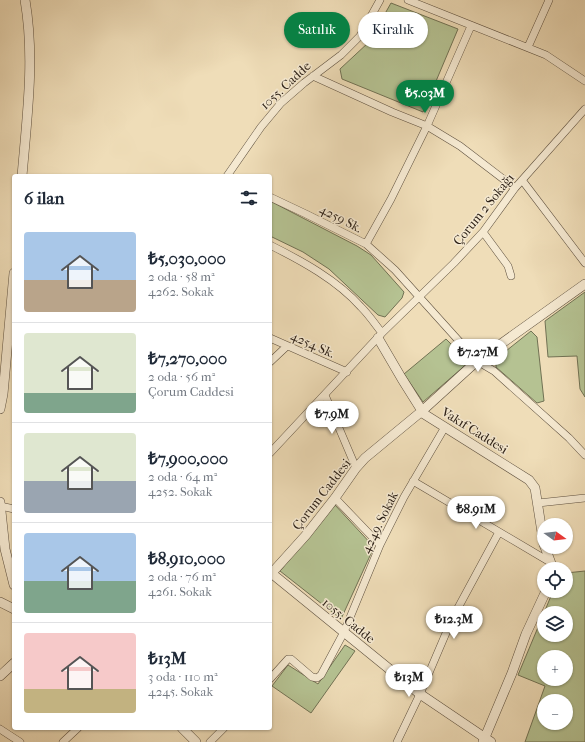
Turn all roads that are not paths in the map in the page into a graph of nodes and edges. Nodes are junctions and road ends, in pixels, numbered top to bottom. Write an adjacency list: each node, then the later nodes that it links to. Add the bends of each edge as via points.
1 (25, 0): 11 (street, via 30,36 30,63)
2 (380, 0): 7 (street, 1055. Cadde, via 357,40)
3 (408, 0): 5 (street)
4 (549, 0): 6 (street)
5 (471, 26): 6 (street); 10 (street)
6 (528, 47): 8 (street, via 546,55)
7 (313, 76): 10 (street); 12 (street, 1055. Cadde, via 281,103 261,127)
8 (585, 81)
9 (585, 109): 13 (street, Çorum 2 Sokağı)
10 (427, 126): 14 (street, via 460,146); 17 (street)
11 (22, 174)
12 (229, 174)
13 (522, 180): 14 (street, Çorum 2 Sokağı); 19 (street)
14 (515, 188): 16 (street, Çorum 2 Sokağı)
15 (272, 198): 17 (street, 4259 Sk.)
16 (483, 232): 20 (street, via 508,266); 23 (street, Çorum 2 Sokağı)
17 (366, 244): 23 (street, 4259 Sk., via 395,270)
18 (272, 246): 24 (street, Vakıf Caddesi, via 292,255 339,287 361,306)
19 (585, 263)
20 (511, 276)
21 (585, 284): 28 (street, Çorum Caddesi)
22 (12, 293): 30 (street)
23 (419, 297): 24 (street, Çorum 2 Sokağı); 28 (street, 4259 Sk.)
24 (380, 335): 29 (street, Çorum 2 Sokağı); 33 (street, Vakıf Caddesi, via 391,362)
25 (272, 339): 26 (street, 4254 Sk.)
26 (287, 346): 27 (street); 29 (street, 4254 Sk.)
27 (272, 360)
28 (477, 361): 33 (street, Çorum Caddesi); 36 (street, 4259 Sk., via 494,371 570,438)
29 (346, 372): 31 (street, Çorum 2 Sokağı)
30 (2, 393): 32 (street)
31 (325, 395): 35 (street, Çorum 2 Sokağı); 37 (street)
32 (0, 409)
33 (422, 410): 34 (street, Vakıf Caddesi); 37 (street, Çorum Caddesi)
34 (445, 427): 38 (street, 4249. Sokak); 42 (street, Vakıf Caddesi, via 529,480 535,488)
35 (272, 451)
36 (585, 455)
37 (356, 468): 39 (street, Çorum Caddesi)
38 (413, 481): 46 (street); 47 (street, 4249. Sokak)
39 (335, 498): 47 (street); 49 (street, Çorum Caddesi)
40 (585, 498): 42 (street)
41 (0, 502): 44 (street)
42 (538, 503): 45 (street, Vakıf Caddesi)
43 (12, 509): 44 (street)
44 (0, 512): 51 (street)
45 (540, 518)
46 (499, 532): 48 (street); 59 (street, via 452,619)
47 (380, 545): 55 (street, 4249. Sokak)
48 (545, 562)
49 (272, 573)
50 (272, 575): 55 (street, 1055. Cadde)
51 (12, 577)
52 (543, 598): 64 (street, via 526,634)
53 (0, 602): 54 (street)
54 (12, 608)
55 (344, 632): 58 (street, 4249. Sokak, via 317,678 288,659); 59 (street, 1055. Cadde)
56 (12, 665): 57 (street)
57 (0, 676)
58 (272, 677)
59 (420, 694): 64 (street, 1055. Cadde); 69 (street)
60 (0, 729): 65 (street)
61 (76, 730): 66 (street)
62 (184, 730): 67 (street)
63 (222, 730): 68 (street)
64 (486, 741)
65 (20, 742)
66 (63, 742)
67 (196, 742)
68 (210, 742)
69 (397, 742)

